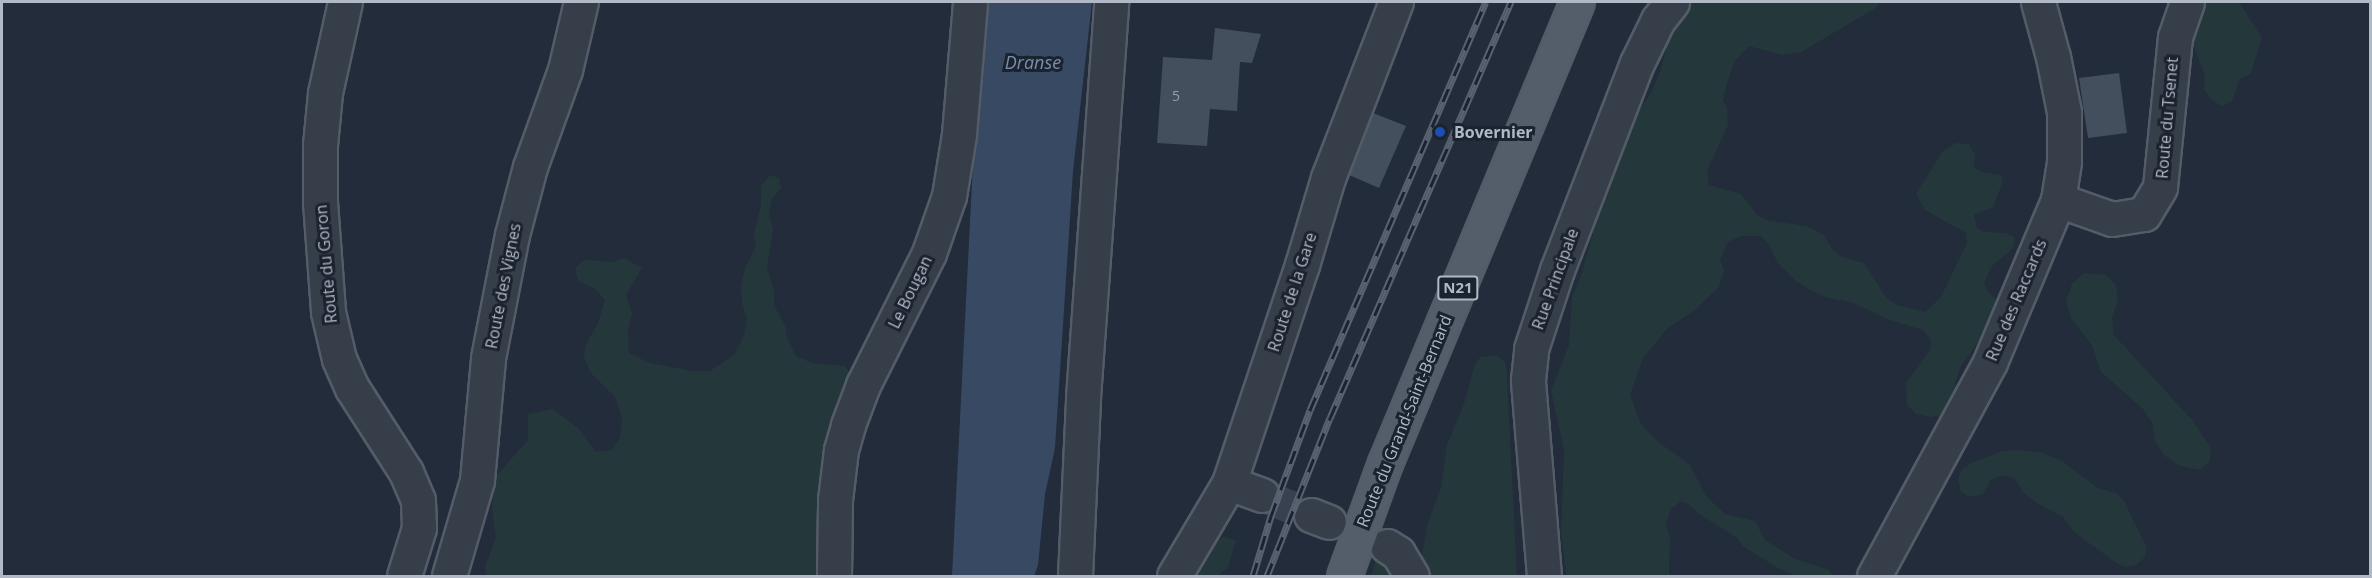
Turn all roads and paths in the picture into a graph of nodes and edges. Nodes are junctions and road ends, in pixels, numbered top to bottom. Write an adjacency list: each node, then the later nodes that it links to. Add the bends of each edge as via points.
1 (345, 2): 14 (street, Route du Goron, via 326,93 320,145 328,312 339,358 352,388 406,471 418,500 419,528)
2 (581, 2): 15 (street, Route des Vignes, via 565,70 530,167 512,235 486,368 477,480)
3 (970, 2): 16 (street, Le Bougan, via 951,188 929,253 863,385 848,425 836,489)
4 (1111, 2): 17 (street, via 1083,397)
5 (1396, 2): 11 (street, Route de la Gare, via 1328,178)
6 (1577, 2): 19 (main road, Route du Grand-Saint-Bernard / N21, via 1385,463)
7 (1672, 2): 21 (street, Rue Principale, via 1658,20 1637,63 1557,270 1531,349 1528,380)
8 (2038, 2): 10 (street, Rue des Raccards, via 2064,112 2064,161)
9 (2187, 2): 10 (street, Route du Tsenet, via 2175,37 2160,187 2144,214 2112,219)
10 (2058, 200): 22 (street, Rue des Raccards, via 1990,362)
11 (1229, 483): 12 (street); 18 (street, Route de la Gare)
12 (1262, 495)
13 (1387, 546): 20 (street, via 1398,553)
14 (404, 576)
15 (449, 576)
16 (834, 576)
17 (1075, 576)
18 (1174, 576)
19 (1344, 576)
20 (1412, 576)
21 (1544, 576)
22 (1874, 576)

